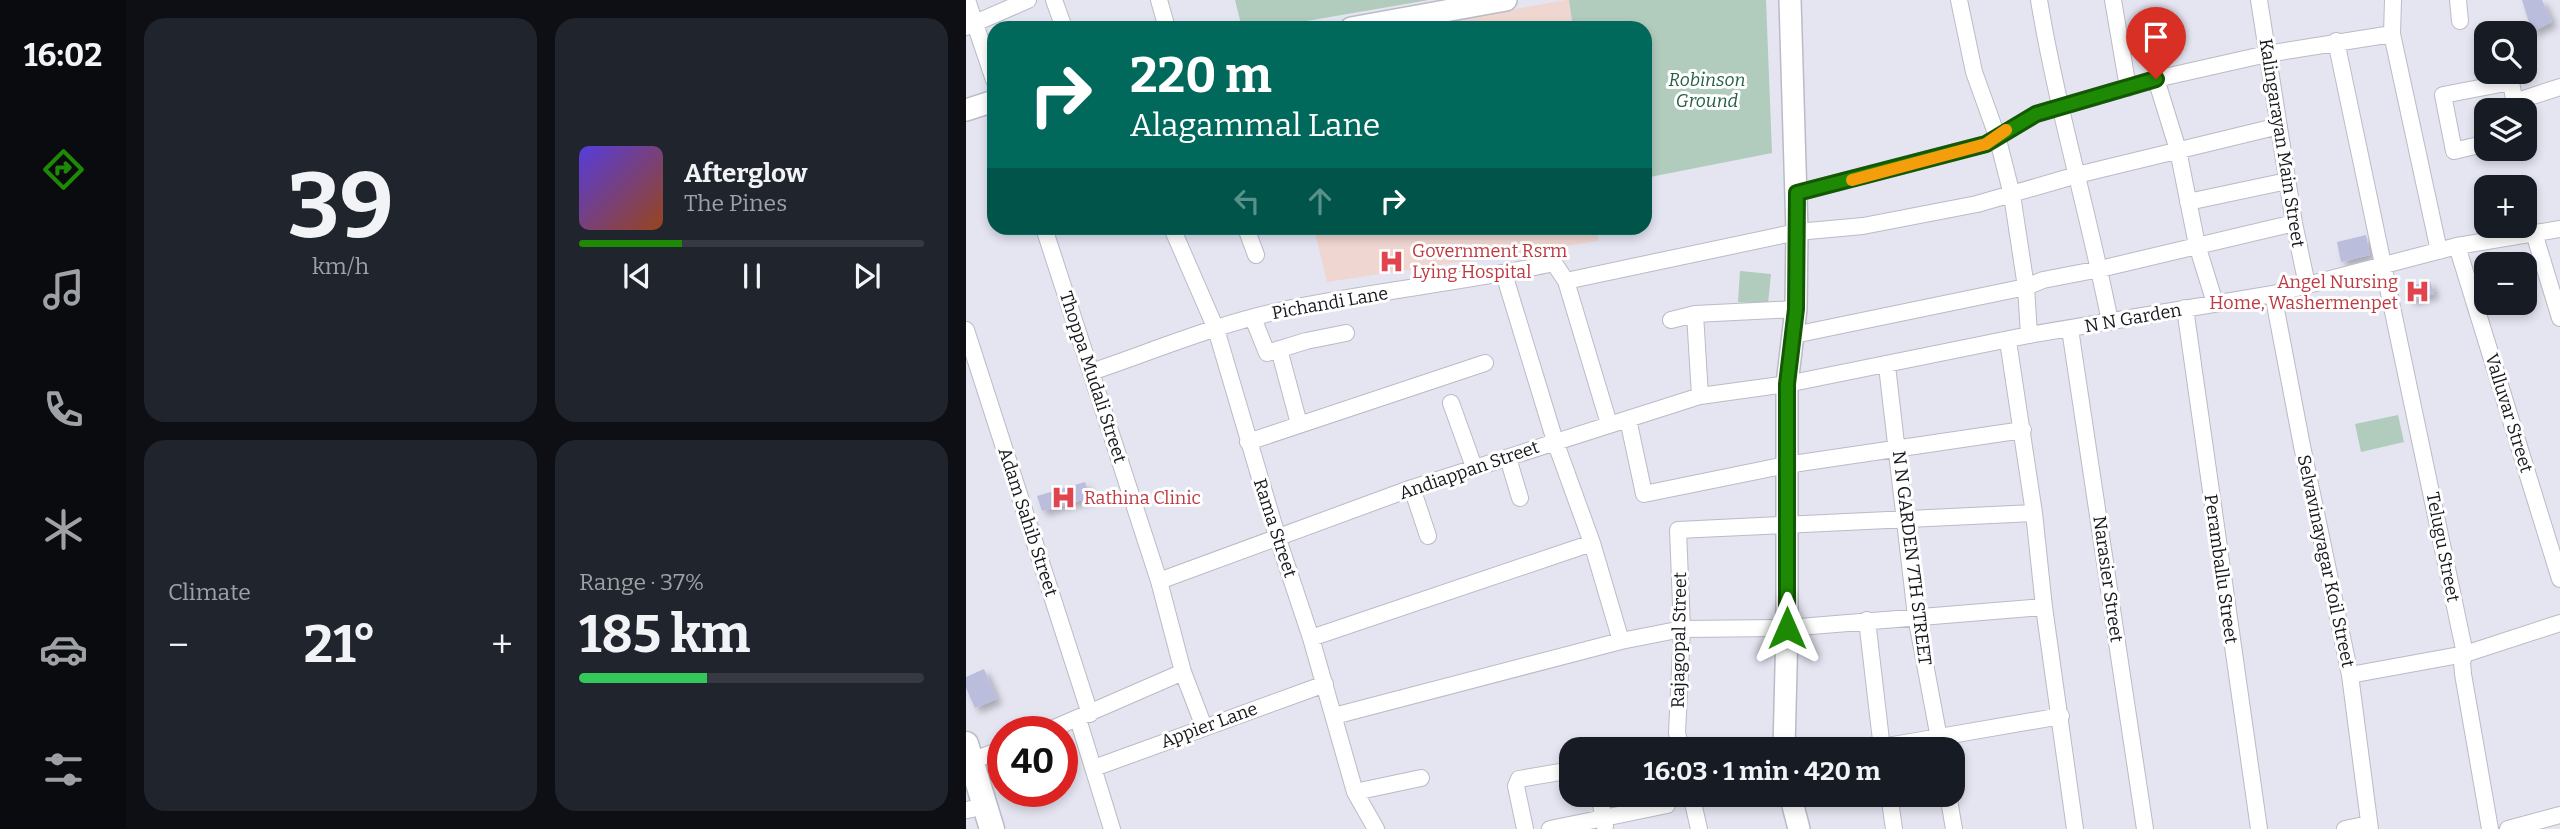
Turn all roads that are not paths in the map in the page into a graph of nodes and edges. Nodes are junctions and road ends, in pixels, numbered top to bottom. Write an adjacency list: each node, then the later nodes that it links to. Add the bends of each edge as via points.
1 (967, 0): 17 (street)
2 (1028, 0): 17 (street)
3 (1054, 0): 13 (street)
4 (1158, 0): 14 (street)
5 (1506, 0): 15 (street)
6 (1790, 0): 36 (street)
7 (1959, 0): 31 (street, via 1974,72)
8 (2039, 0): 28 (street)
9 (2113, 0): 24 (street)
10 (2259, 0): 20 (street, Kalingarayan Main Street)
11 (2393, 0): 18 (street)
12 (2463, 1): 16 (street)
13 (1062, 21)
14 (1165, 21)
15 (1390, 21)
16 (2460, 21)
17 (970, 25): 21 (street)
18 (2392, 34): 19 (street); 50 (street)
19 (2336, 41): 20 (street); 52 (street, Telugu Street)
20 (2267, 54): 22 (street); 30 (street, Kalingarayan Main Street)
21 (987, 64)
22 (2156, 79): 24 (street); 33 (street)
23 (2560, 87): 26 (street)
24 (2128, 88): 28 (street)
25 (2514, 98): 32 (street, via 2511,82 2443,95 2454,151)
26 (2534, 98)
27 (987, 103): 29 (street)
28 (2060, 107): 31 (street, via 2036,114); 34 (street)
29 (966, 110)
30 (2278, 126): 33 (street); 35 (street, Kalingarayan Main Street)
31 (1997, 136): 36 (street, via 1986,144); 37 (street)
32 (2474, 147)
33 (2178, 150): 34 (street); 38 (street)
34 (2077, 175): 37 (street); 53 (street)
35 (2287, 181): 38 (street); 39 (street, Kalingarayan Main Street)
36 (1797, 193): 41 (street)
37 (2012, 195): 41 (street, via 1863,226); 57 (street)
38 (2189, 202): 48 (street)
39 (2294, 223): 48 (street); 56 (street, Kalingarayan Main Street)
40 (2560, 229): 42 (street, N N Garden)
41 (1797, 232): 55 (street); 61 (street)
42 (2537, 233)
43 (1046, 235): 77 (street, Thoppa Mudali Street)
44 (1175, 235): 67 (street, Rama Street)
45 (1249, 235): 51 (street)
46 (2504, 238): 49 (street, N N Garden)
47 (2536, 238): 64 (street)
48 (2197, 245): 53 (street); 59 (street)
49 (2457, 246): 50 (street, N N Garden); 99 (street, Valluvar Street)
50 (2439, 251): 52 (street, N N Garden)
51 (1256, 255)
52 (2383, 265): 56 (street, N N Garden); 109 (street, Telugu Street)
53 (2100, 270): 57 (street); 66 (street)
54 (1504, 274): 55 (street, Pichandi Lane, via 1554,263); 63 (street, Pichandi Lane); 85 (street)
55 (1566, 282): 83 (street)
56 (2307, 285): 58 (street, N N Garden)
57 (2026, 287): 71 (street); 72 (street)
58 (2273, 294): 59 (street, N N Garden); 111 (street, Selvavinayagar Koil Street)
59 (2215, 303): 60 (street, N N Garden)
60 (2185, 308): 66 (street, N N Garden); 148 (street, Peramballu Street)
61 (1796, 309): 62 (street); 71 (street)
62 (1695, 314): 65 (street); 79 (street)
63 (1253, 318): 67 (street, Pichandi Lane); 74 (street, via 1267,353)
64 (2560, 318)
65 (1671, 320)
66 (2110, 322): 68 (street, N N Garden)
67 (1216, 329): 77 (street, Pichandi Lane); 86 (street, Rama Street)
68 (2070, 329): 72 (street, N N Garden); 147 (street, Narasier Street)
69 (966, 330): 113 (street, Adam Sahib Street)
70 (1346, 333): 74 (street)
71 (1794, 335): 78 (street)
72 (2029, 335): 73 (street, N N Garden)
73 (2008, 341): 76 (street, N N Garden); 84 (street)
74 (1279, 349): 82 (street)
75 (1485, 363): 82 (street)
76 (1887, 366): 78 (street, N N Garden); 87 (street, N N GARDEN 7TH STREET)
77 (1091, 372): 100 (street, Thoppa Mudali Street)
78 (1787, 384): 79 (street, Andiappan Street); 89 (street)
79 (1700, 396): 81 (street, Andiappan Street)
80 (1451, 403): 90 (street)
81 (1628, 419): 83 (street, Andiappan Street); 89 (street, via 1644,494)
82 (1299, 424): 86 (street)
83 (1609, 424): 85 (street, Andiappan Street)
84 (2023, 430): 87 (street); 93 (street)
85 (1555, 441): 88 (street, Andiappan Street); 98 (street)
86 (1248, 442): 97 (street, Rama Street)
87 (1898, 450): 89 (street); 94 (street, N N GARDEN 7TH STREET)
88 (1508, 458): 90 (street, Andiappan Street); 92 (street)
89 (1786, 465): 95 (street)
90 (1474, 467): 91 (street, Andiappan Street)
91 (1412, 488): 96 (street); 97 (street, Andiappan Street)
92 (1520, 498)
93 (2034, 513): 94 (street); 101 (street)
94 (1903, 518): 95 (street); 102 (street, N N GARDEN 7TH STREET)
95 (1786, 524): 105 (street); 106 (street, Rajagopal Street, via 1678,530)
96 (1428, 536)
97 (1278, 538): 100 (street, Andiappan Street); 107 (street, Rama Street)
98 (1592, 543): 107 (street); 108 (street)
99 (2560, 579)
100 (1158, 581): 110 (street, Thoppa Mudali Street)
101 (2045, 607): 102 (street); 115 (street)
102 (1916, 616): 103 (street); 121 (street, N N GARDEN 7TH STREET)
103 (1867, 620): 105 (street); 120 (street)
104 (2560, 623): 109 (street)
105 (1787, 628): 106 (street); 119 (street)
106 (1682, 629): 108 (street); 118 (street, Rajagopal Street)
107 (1311, 638): 112 (street, Rama Street)
108 (1621, 641): 114 (street)
109 (2465, 654): 111 (street); 150 (street, Telugu Street, via 2463,674)
110 (1183, 672): 113 (street); 117 (street, Thoppa Mudali Street)
111 (2350, 675): 136 (street, Selvavinayagar Koil Street)
112 (1325, 684): 114 (street, Rama Street); 117 (street, Appier Lane)
113 (1084, 716): 116 (street); 125 (street, Adam Sahib Street)
114 (1334, 716): 128 (street, Rama Street)
115 (2061, 716): 122 (street); 146 (street)
116 (1078, 718)
117 (1204, 727): 125 (street, Appier Lane)
118 (1678, 737)
119 (1784, 737)
120 (1877, 737)
121 (1939, 737)
122 (1965, 737)
123 (987, 751): 124 (street)
124 (969, 753): 137 (main road)
125 (1094, 768): 138 (street, Adam Sahib Street)
126 (1559, 772): 140 (street, via 1519,779 1516,786)
127 (1421, 778): 128 (street)
128 (1355, 792): 139 (street, Rama Street)
129 (1660, 807): 135 (street)
130 (1694, 807): 142 (street)
131 (1793, 807): 143 (street)
132 (1891, 807): 144 (street)
133 (1950, 807): 145 (street)
134 (2560, 815): 151 (street)
135 (1604, 824): 141 (street)
136 (2369, 826): 149 (street)
137 (992, 829)
138 (1112, 829)
139 (1376, 829)
140 (1525, 829)
141 (1550, 829)
142 (1699, 829)
143 (1799, 829)
144 (1894, 829)
145 (1954, 829)
146 (2075, 829)
147 (2145, 829)
148 (2259, 829)
149 (2345, 829)
150 (2490, 829)
151 (2508, 829)

